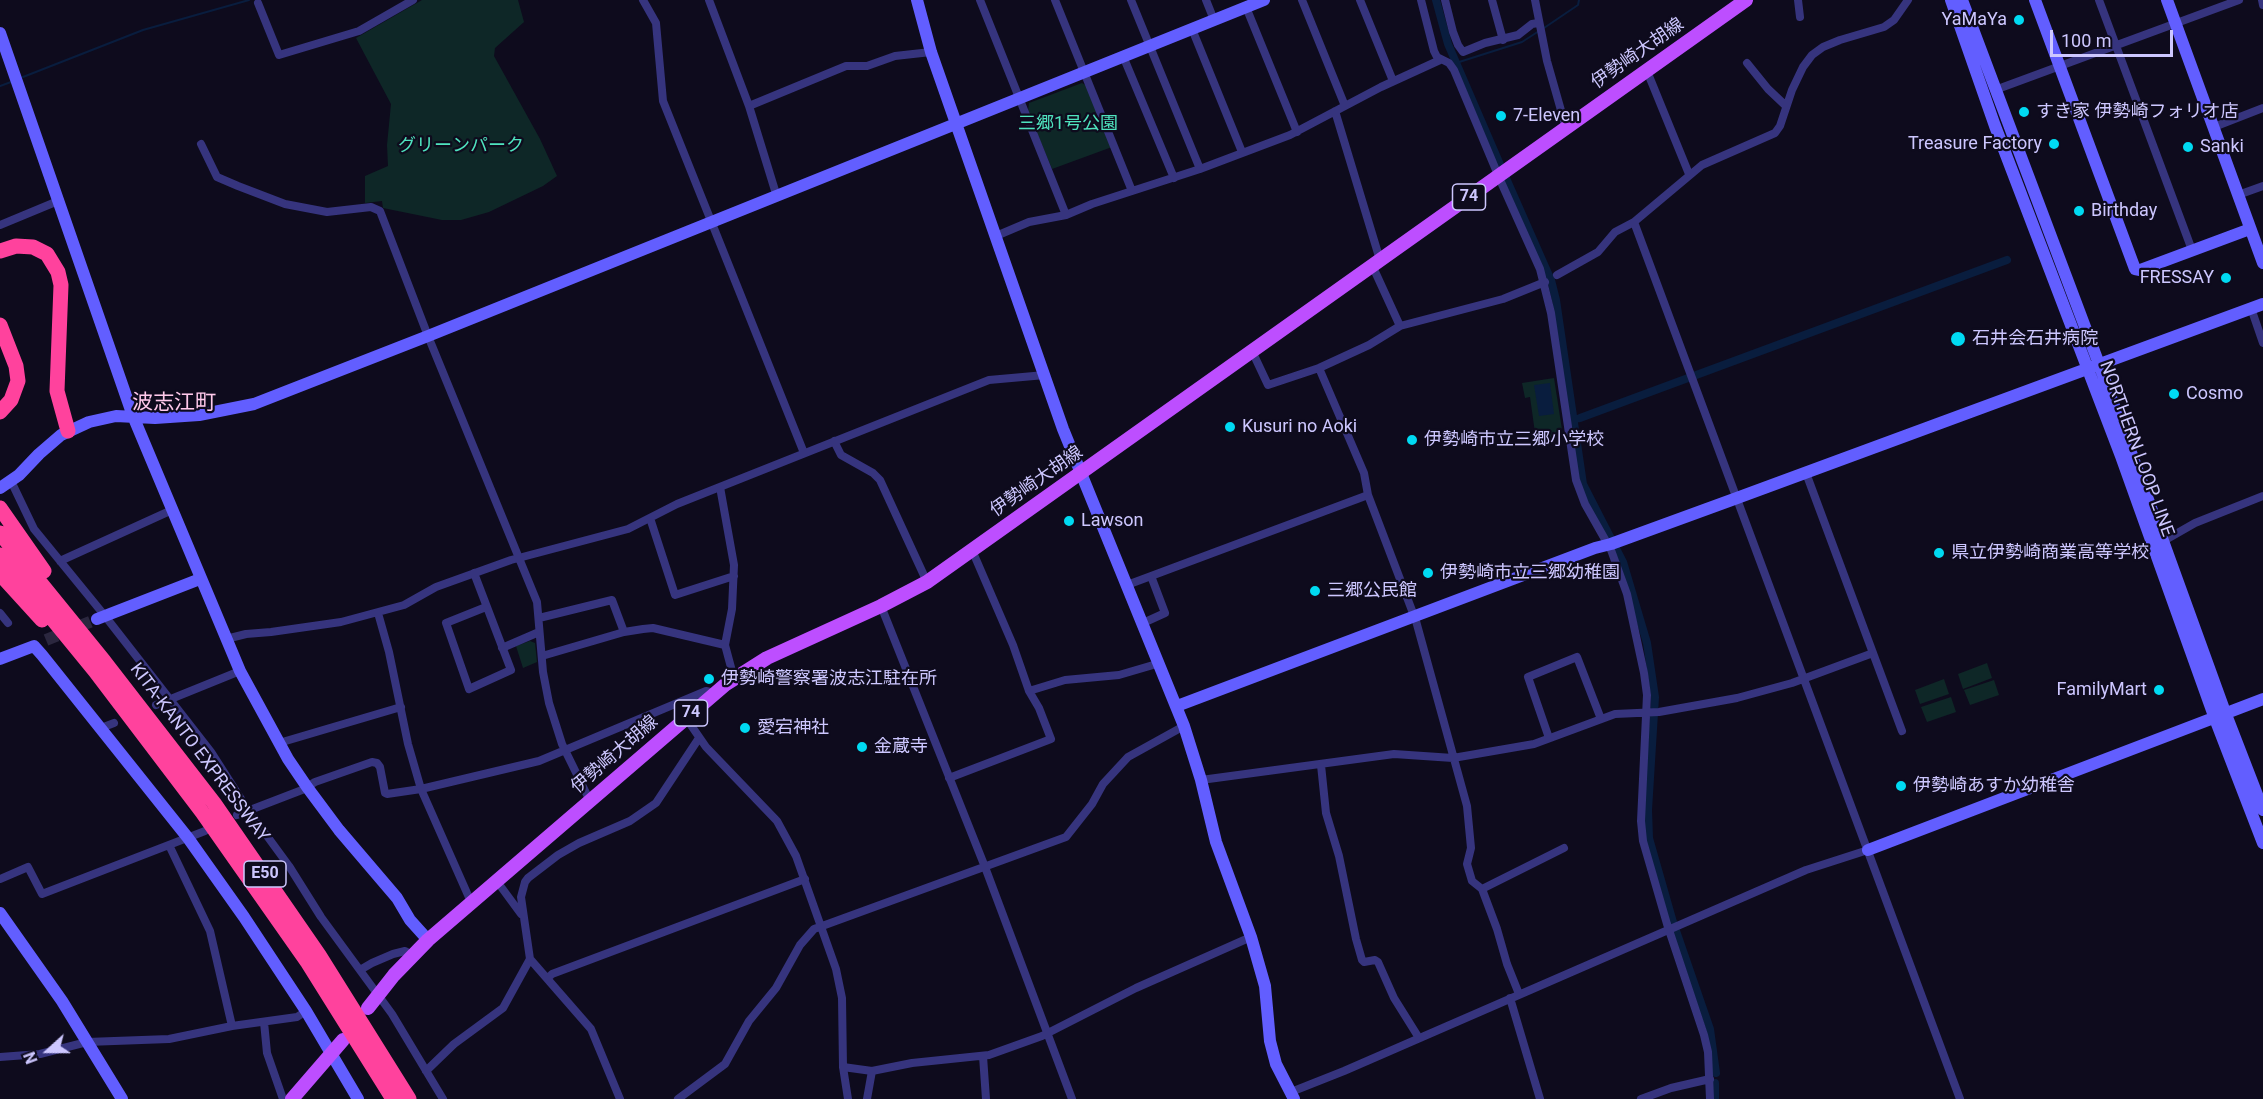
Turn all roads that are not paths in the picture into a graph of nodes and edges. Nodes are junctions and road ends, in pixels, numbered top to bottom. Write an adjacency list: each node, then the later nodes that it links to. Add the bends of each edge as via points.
1 (412, 0): 26 (street, via 359,31 279,55)
2 (643, 0): 69 (street, via 656,24 662,95)
3 (709, 0): 48 (street)
4 (917, 0): 38 (street)
5 (980, 0): 47 (street)
6 (1055, 0): 44 (street)
7 (1131, 0): 36 (street)
8 (1206, 0): 30 (street)
9 (1264, 0): 28 (street)
10 (1302, 0): 49 (street)
11 (1360, 0): 45 (street)
12 (1421, 0): 40 (street, via 1434,51)
13 (1445, 0): 35 (street, via 1463,52)
14 (1492, 0): 35 (street)
15 (1535, 0): 31 (street)
16 (1798, 0): 29 (street)
17 (1908, 0): 50 (street, via 1884,27 1840,40 1812,55)
18 (1951, 0): 89 (street, NORTHERN LOOP LINE, via 1995,126)
19 (1962, 0): 46 (street, NORTHERN LOOP LINE)
20 (2035, 0): 42 (street)
21 (2099, 0): 37 (street)
22 (2167, 0): 32 (street)
23 (2239, 0): 32 (street)
24 (2262, 0): 27 (street)
25 (1738, 2): 43 (main road, 伊勢崎大胡線 / 74)
26 (258, 3)
27 (2263, 5)
28 (1246, 7): 30 (street); 56 (street)
29 (1800, 17)
30 (1214, 20): 33 (street)
31 (1538, 23): 35 (street); 55 (street)
32 (2176, 24): 37 (street); 54 (street)
33 (1192, 28): 36 (street); 58 (street)
34 (0, 33): 67 (street)
35 (1503, 40)
36 (1150, 45): 39 (street); 59 (street)
37 (2116, 45): 42 (street); 74 (street)
38 (931, 52): 48 (street, via 895,56 867,66 846,66); 53 (street)
39 (1123, 56): 44 (street); 62 (street)
40 (1440, 60): 45 (street); 61 (street, via 1454,70)
41 (1747, 63): 50 (street)
42 (2060, 67): 46 (street); 74 (street, via 2135,268 2140,270)
43 (1647, 71): 55 (main road, 伊勢崎大胡線 / 74); 60 (street)
44 (1085, 72): 47 (street); 64 (street)
45 (1393, 81): 49 (street)
46 (1995, 90): 89 (street, NORTHERN LOOP LINE)
47 (1020, 98): 53 (street); 68 (street)
48 (749, 106): 66 (street)
49 (1345, 106): 52 (street)
50 (1786, 106): 60 (street, via 1775,133 1714,158)
51 (2263, 108): 54 (street)
52 (1335, 111): 56 (street); 77 (street)
53 (957, 125): 66 (street); 73 (street)
54 (2214, 127): 65 (street)
55 (1566, 128): 61 (main road, 伊勢崎大胡線 / 74)
56 (1297, 132): 58 (street)
57 (201, 144): 85 (street, via 217,177 285,204 327,212 370,207 380,211)
58 (1242, 152): 59 (street)
59 (1200, 170): 62 (street)
60 (1689, 174): 70 (street)
61 (1498, 176): 77 (main road, 伊勢崎大胡線 / 74); 80 (street)
62 (1173, 178): 64 (street)
63 (2263, 186): 65 (street)
64 (1132, 191): 68 (street)
65 (2238, 195): 72 (street)
66 (777, 197): 69 (street)
67 (58, 201): 71 (street); 94 (street)
68 (1066, 215): 73 (street, via 1029,222)
69 (712, 222): 85 (street); 97 (street)
70 (1634, 222): 79 (street, via 1615,232 1595,254); 104 (street)
71 (0, 225)
72 (2250, 230): 74 (street); 78 (street)
73 (996, 236): 91 (street)
74 (2192, 250)
75 (0, 251): 95 (highway, via 16,246 33,247 47,254 58,272 61,285 57,391)
76 (0, 258): 95 (highway, via 18,250 32,252 44,260 53,274 51,388 62,423)
77 (1376, 263): 84 (street); 88 (main road, 伊勢崎大胡線 / 74)
78 (2263, 263)
79 (1557, 274)
80 (1545, 282): 84 (street, via 1503,299); 109 (street, via 1574,472 1585,504)
81 (2263, 304): 82 (street)
82 (2251, 308): 87 (street); 89 (street)
83 (0, 325): 93 (highway, via 18,373 15,394)
84 (1400, 326): 90 (street)
85 (428, 336): 94 (street, via 244,407 182,417); 113 (street)
86 (0, 339): 92 (highway, via 13,375 11,388)
87 (2263, 343)
88 (1252, 351): 90 (street, via 1268,385); 99 (main road, 伊勢崎大胡線 / 74)
89 (2093, 366): 98 (street); 110 (street, NORTHERN LOOP LINE)
90 (1319, 368): 102 (street, via 1364,472)
91 (1045, 375): 96 (street, via 989,380); 99 (street)
92 (0, 405)
93 (0, 412)
94 (133, 416): 95 (street, via 100,419); 106 (street)
95 (69, 431): 100 (street)
96 (834, 441): 97 (street); 120 (street, via 841,455 880,480)
97 (804, 453): 101 (street)
98 (1806, 473): 104 (street); 138 (street)
99 (1080, 474): 111 (main road, 伊勢崎大胡線 / 74); 121 (street)
100 (6, 484): 114 (street)
101 (720, 487): 107 (street); 117 (street)
102 (1368, 495): 118 (street); 126 (street)
103 (2263, 496): 110 (street, via 2194,523)
104 (1737, 498): 109 (street); 145 (street)
105 (0, 508): 141 (highway)
106 (172, 510): 114 (street); 119 (street)
107 (650, 518): 113 (street, via 628,529); 117 (street, via 675,595)
108 (0, 533): 141 (highway, KITA-KANTO EXPRESSWAY / E50)
109 (1613, 543): 126 (street); 153 (street, via 1632,612)
110 (2158, 544): 154 (street, NORTHERN LOOP LINE)
111 (972, 550): 120 (main road, 伊勢崎大胡線 / 74); 146 (street)
112 (0, 555): 163 (highway, KITA-KANTO EXPRESSWAY / E50)
113 (518, 558): 115 (street); 128 (street, via 537,602)
114 (60, 561): 127 (street)
115 (474, 573): 123 (street); 125 (street, via 436,587 408,604)
116 (0, 574): 163 (highway)
117 (734, 576): 135 (street)
118 (1152, 576): 121 (street); 129 (street, via 1165,613)
119 (200, 579): 127 (street); 133 (street)
120 (927, 582): 122 (main road, 伊勢崎大胡線 / 74)
121 (1127, 585): 129 (street)
122 (881, 606): 144 (main road, 伊勢崎大胡線 / 74, via 767,658); 168 (street)
123 (486, 607): 137 (street); 137 (street, via 446,623 469,690 511,670)
124 (0, 613): 130 (street)
125 (378, 613): 133 (street); 152 (street)
126 (1414, 616): 151 (street); 166 (street)
127 (101, 618): 149 (street)
128 (539, 618): 131 (street); 132 (street, via 612,600)
129 (1143, 622): 142 (street)
130 (8, 623)
131 (539, 632): 137 (street); 139 (street)
132 (624, 632): 135 (street, via 653,628); 139 (street)
133 (226, 639): 143 (street)
134 (46, 640): 136 (street)
135 (725, 645): 144 (street)
136 (34, 646): 140 (street); 159 (street)
137 (502, 648)
138 (1873, 653): 145 (street); 160 (street)
139 (542, 656): 165 (street, via 549,703)
140 (0, 659)
141 (104, 661): 222 (highway, KITA-KANTO EXPRESSWAY / E50, via 264,873)
142 (1160, 663): 146 (street, via 1119,675 1065,680); 151 (street)
143 (240, 671): 149 (street); 164 (street)
144 (736, 677): 147 (main road, 伊勢崎大胡線 / 74)
145 (1803, 679): 153 (street, via 1737,699); 181 (street)
146 (1029, 691): 168 (street, via 1051,739)
147 (715, 693): 155 (main road, 伊勢崎大胡線 / 74); 165 (street, via 706,691)
148 (2263, 699): 154 (street)
149 (170, 700): 150 (street); 173 (street, via 211,752)
150 (156, 705)
151 (1177, 706): 158 (street)
152 (401, 708): 164 (street); 171 (street)
153 (1648, 711): 156 (street); 192 (street, via 1641,821 1643,841)
154 (2220, 714): 174 (street, NORTHERN LOOP LINE); 178 (street, NORTHERN LOOP LINE); 181 (street)
155 (686, 718): 161 (street); 172 (main road, 伊勢崎大胡線 / 74)
156 (1601, 719): 162 (street); 162 (street, via 1577,657 1528,676)
157 (114, 723): 159 (street)
158 (1185, 726): 169 (street); 182 (street, via 1128,757 1103,784 1066,837)
159 (101, 728): 177 (street)
160 (1902, 731)
161 (699, 738): 184 (street, via 777,821 792,846); 189 (street, via 668,788 651,807 565,851 525,882 521,897)
162 (1549, 738): 166 (street)
163 (149, 741): 221 (highway, KITA-KANTO EXPRESSWAY / E50, via 252,881)
164 (279, 743): 170 (street)
165 (565, 750): 171 (street, via 538,761); 172 (street)
166 (1453, 758): 167 (street, via 1394,754); 186 (street, via 1467,806 1471,848 1467,864 1472,881)
167 (1321, 765): 169 (street); 206 (street, via 1326,813 1362,960 1378,962 1394,999)
168 (949, 778): 182 (street)
169 (1201, 780): 193 (street, via 1216,842)
170 (307, 788): 171 (street, via 374,762 380,767 386,793); 173 (street); 194 (street)
171 (421, 789): 187 (street)
172 (590, 801): 185 (main road, 伊勢崎大胡線 / 74)
173 (248, 810): 175 (street); 197 (street)
174 (2263, 810)
175 (237, 815)
176 (205, 831): 177 (street)
177 (188, 838): 179 (street); 202 (street)
178 (2263, 843)
179 (169, 844): 183 (street, via 42,894 28,867); 204 (street, via 210,931)
180 (1564, 848): 186 (street)
181 (1868, 850): 192 (street, via 1806,870); 233 (street)
182 (985, 867): 191 (street); 205 (street)
183 (0, 879)
184 (804, 879): 191 (street); 198 (street)
185 (496, 880): 187 (main road, 伊勢崎大胡線 / 74); 189 (street)
186 (1482, 889): 200 (street)
187 (471, 902): 194 (main road, 伊勢崎大胡線 / 74)
188 (0, 913): 190 (street)
189 (523, 917): 196 (street)
190 (4, 926): 208 (street, via 62,1001)
191 (822, 926): 212 (street, via 842,998); 225 (street, via 804,940 776,988 748,1021 725,1064)
192 (1669, 930): 200 (street); 215 (street, via 1704,1035)
193 (1251, 937): 205 (street, via 1136,988); 216 (street, via 1265,986 1276,1064)
194 (428, 940): 195 (main road, 伊勢崎大胡線 / 74)
195 (412, 955): 197 (street, via 405,951 393,954); 199 (main road, 伊勢崎大胡線 / 74)
196 (530, 959): 198 (street); 213 (street, via 503,1008 454,1044)
197 (360, 970): 199 (street)
198 (548, 978): 224 (street, via 591,1029)
199 (378, 995): 201 (main road, 伊勢崎大胡線 / 74); 213 (street)
200 (1515, 996): 206 (street); 230 (street)
201 (368, 1008)
202 (306, 1011): 203 (street, via 297,1017); 209 (street)
203 (264, 1022): 204 (street); 218 (street, via 267,1053)
204 (232, 1026): 208 (street, via 170,1038)
205 (1047, 1034): 210 (street); 229 (street)
206 (1419, 1038): 216 (street)
207 (343, 1040): 209 (main road)
208 (87, 1042): 211 (street, via 39,1054); 217 (street)
209 (331, 1054): 219 (main road); 220 (street)
210 (983, 1056): 214 (street); 228 (street)
211 (0, 1057)
212 (843, 1067): 214 (street); 226 (street)
213 (426, 1071): 223 (street)
214 (873, 1071): 227 (street)
215 (1710, 1079): 231 (street); 232 (street)
216 (1293, 1095)
217 (122, 1099)
218 (283, 1099)
219 (292, 1099)
220 (358, 1099)
221 (393, 1099)
222 (409, 1099)
223 (443, 1099)
224 (620, 1099)
225 (678, 1099)
226 (848, 1099)
227 (867, 1099)
228 (986, 1099)
229 (1072, 1099)
230 (1540, 1099)
231 (1641, 1099)
232 (1710, 1099)
233 (1960, 1099)

